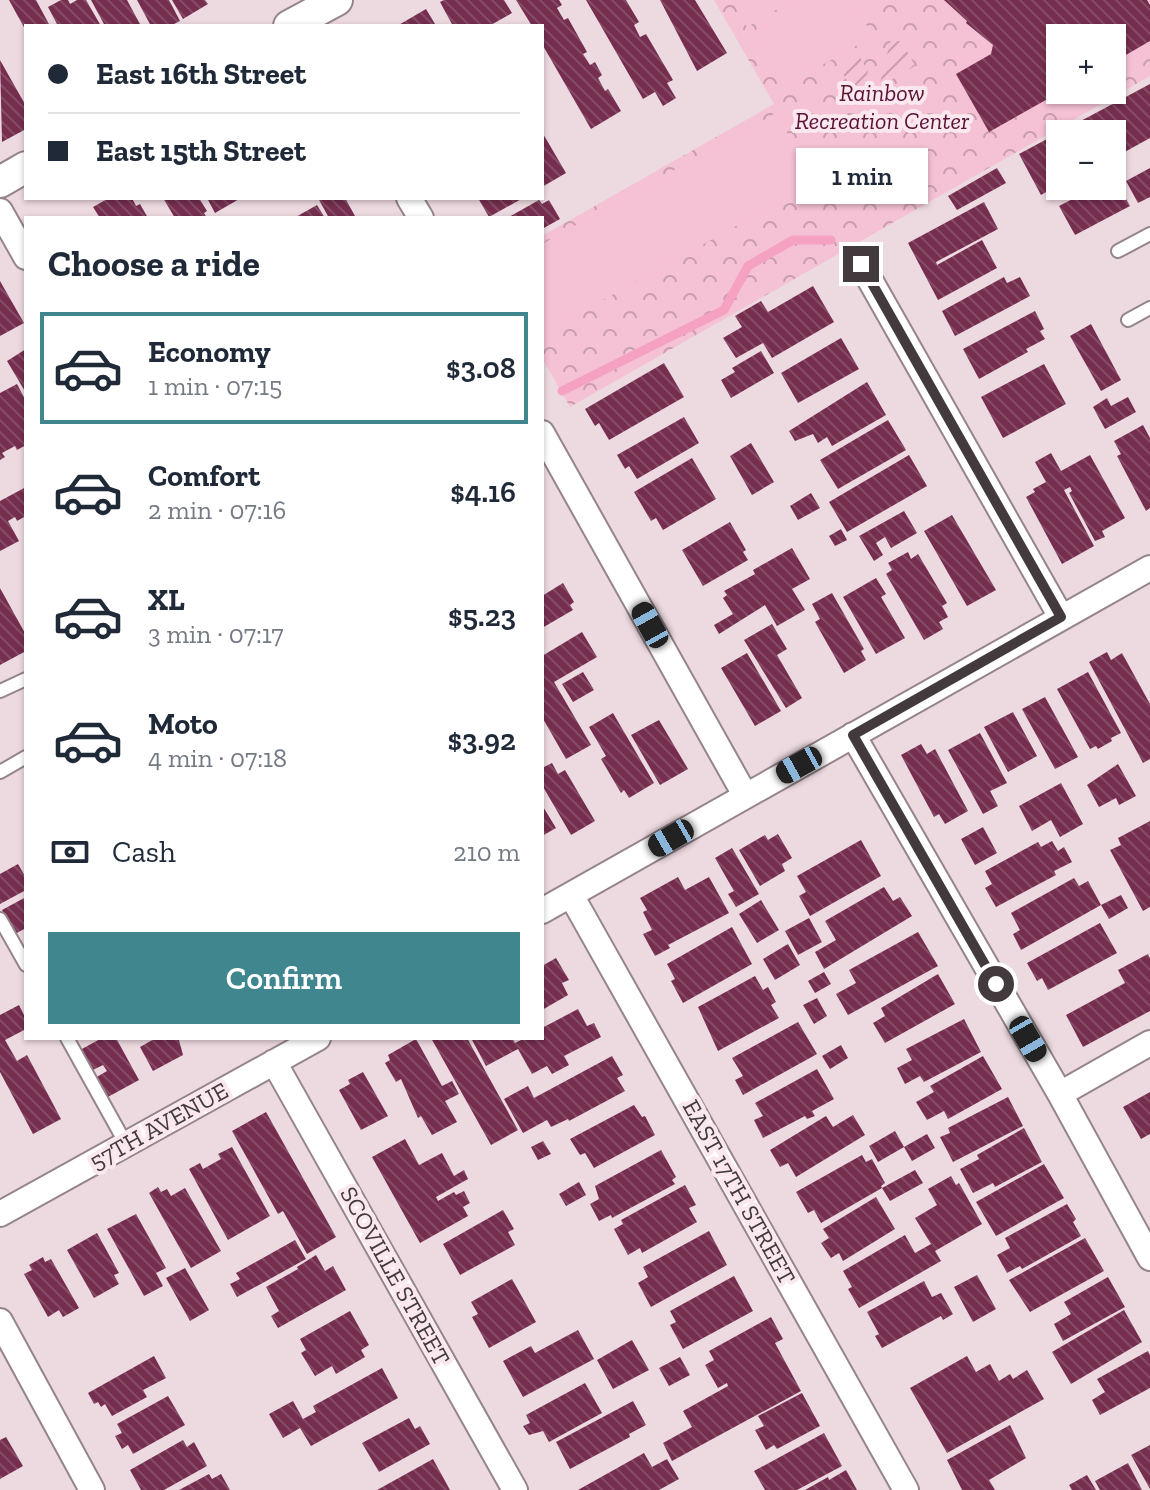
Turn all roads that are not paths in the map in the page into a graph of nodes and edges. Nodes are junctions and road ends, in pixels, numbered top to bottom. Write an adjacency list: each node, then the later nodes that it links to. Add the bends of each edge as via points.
1 (337, 0): 2 (street)
2 (302, 17)
3 (24, 168): 4 (street)
4 (0, 182)
5 (0, 211): 8 (street)
6 (1150, 234): 7 (lane)
7 (1118, 251)
8 (24, 253)
9 (861, 264): 14 (street)
10 (1150, 308): 11 (lane)
11 (1128, 320)
12 (544, 437): 20 (street)
13 (1150, 568): 14 (street)
14 (1061, 617): 17 (street)
15 (24, 680): 16 (lane)
16 (0, 691)
17 (853, 735): 20 (street); 29 (street)
18 (24, 758): 19 (lane)
19 (0, 772)
20 (745, 795): 21 (street)
21 (571, 895): 22 (street); 36 (street, EAST 17TH STREET)
22 (544, 910)
23 (0, 919): 24 (lane)
24 (24, 961)
25 (68, 1040): 30 (lane)
26 (314, 1040): 28 (street, 57TH AVENUE)
27 (1150, 1043): 29 (street)
28 (274, 1062): 30 (street, 57TH AVENUE); 35 (street, SCOVILLE STREET)
29 (1060, 1094): 32 (street)
30 (126, 1144): 31 (street, 57TH AVENUE)
31 (0, 1214)
32 (1150, 1258)
33 (0, 1321): 34 (street)
34 (92, 1490)
35 (515, 1490)
36 (906, 1490)

